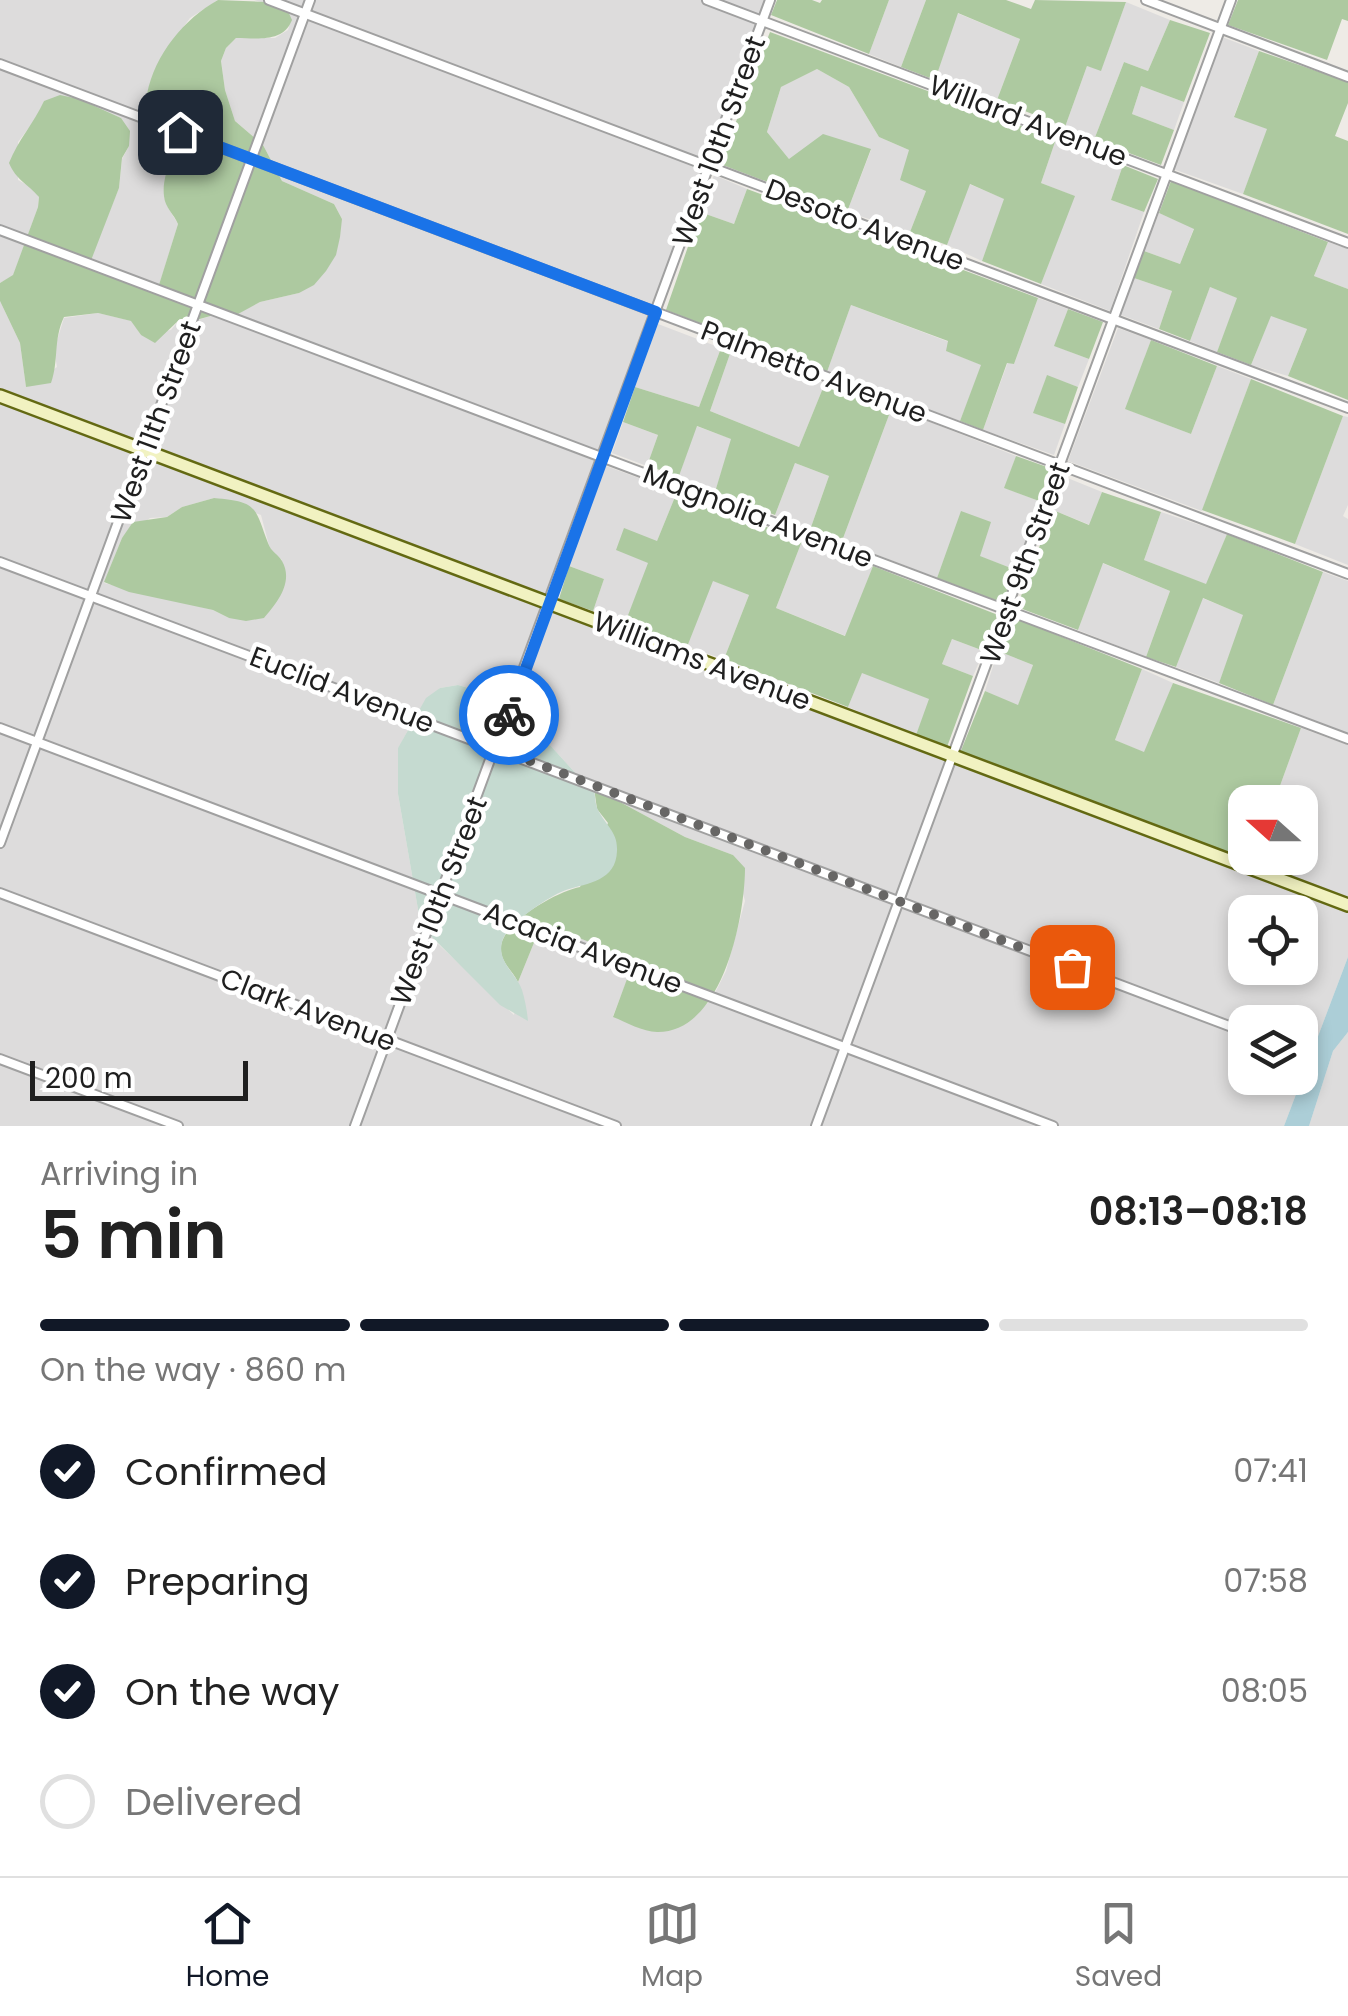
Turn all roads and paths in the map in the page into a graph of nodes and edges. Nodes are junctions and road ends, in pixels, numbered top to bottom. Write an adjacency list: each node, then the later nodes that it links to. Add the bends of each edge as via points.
1 (269, 0): 7 (street, Desoto Avenue)
2 (310, 0): 7 (street, West 11th Street)
3 (708, 0): 8 (street, Willard Avenue)
4 (770, 0): 8 (street, West 10th Street)
5 (1146, 0): 9 (street)
6 (1231, 0): 9 (street, West 9th Street)
7 (305, 14): 12 (street, West 11th Street); 13 (street, Desoto Avenue)
8 (763, 21): 13 (street, West 10th Street); 14 (street, Willard Avenue)
9 (1220, 28): 11 (street); 14 (street, West 9th Street)
10 (0, 64): 12 (street, Palmetto Avenue)
11 (1348, 77)
12 (252, 160): 17 (street, West 11th Street); 18 (street, Palmetto Avenue)
13 (710, 166): 18 (street, West 10th Street); 19 (street, Desoto Avenue)
14 (1168, 174): 16 (street, Willard Avenue); 19 (street, West 9th Street)
15 (0, 230): 17 (street, Magnolia Avenue)
16 (1348, 243)
17 (199, 305): 22 (street, West 11th Street); 23 (street, Magnolia Avenue)
18 (656, 312): 23 (street, West 10th Street); 24 (street, Palmetto Avenue)
19 (1114, 319): 21 (street, Desoto Avenue); 24 (street, West 9th Street)
20 (0, 396): 22 (street, Williams Avenue)
21 (1348, 408)
22 (146, 451): 27 (street, West 11th Street); 28 (street, Williams Avenue)
23 (603, 458): 28 (street, West 10th Street); 29 (street, Magnolia Avenue)
24 (1061, 465): 26 (street, Palmetto Avenue); 29 (street, West 9th Street)
25 (0, 562): 27 (street, Euclid Avenue)
26 (1348, 574)
27 (92, 596): 32 (street, West 11th Street); 33 (street, Euclid Avenue)
28 (550, 603): 33 (street, West 10th Street); 34 (street, Williams Avenue)
29 (1007, 611): 31 (street, Magnolia Avenue); 34 (street, West 9th Street)
30 (0, 728): 32 (street, Acacia Avenue)
31 (1348, 740)
32 (38, 742): 35 (street, West 11th Street); 37 (street, Acacia Avenue)
33 (496, 748): 37 (street, West 10th Street); 38 (street, Euclid Avenue)
34 (955, 756): 38 (street, West 9th Street); 39 (street, Williams Avenue)
35 (0, 843)
36 (0, 894): 41 (street, Clark Avenue)
37 (442, 895): 41 (street, West 10th Street); 42 (street, Acacia Avenue)
38 (900, 902): 40 (street, Euclid Avenue); 42 (street, West 9th Street)
39 (1348, 905)
40 (1228, 1026)
41 (388, 1040): 45 (street, West 10th Street); 46 (street, Clark Avenue)
42 (846, 1048): 47 (street, West 9th Street); 48 (street, Acacia Avenue)
43 (0, 1059): 44 (street)
44 (178, 1126)
45 (356, 1126)
46 (616, 1126)
47 (816, 1126)
48 (1054, 1126)

